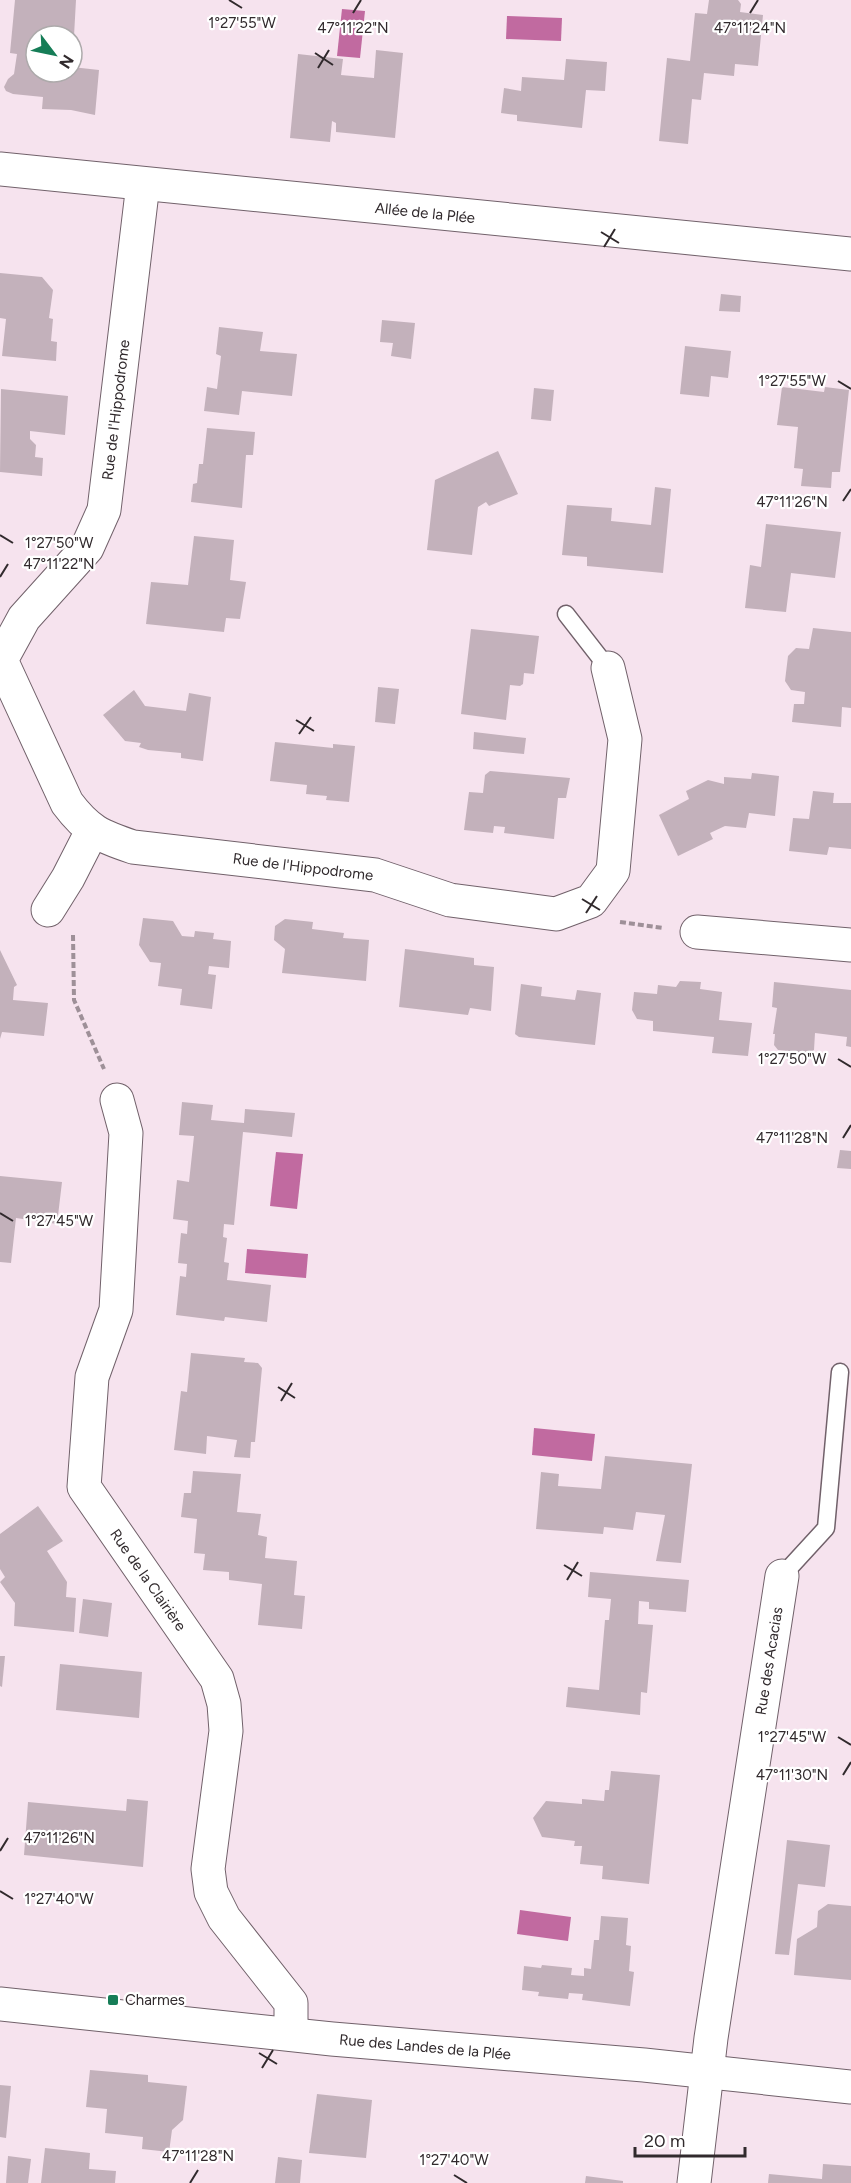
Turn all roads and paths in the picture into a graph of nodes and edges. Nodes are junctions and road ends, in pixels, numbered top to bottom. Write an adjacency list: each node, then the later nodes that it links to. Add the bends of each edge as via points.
1 (0, 169): 2 (street, Allée de la Plée)
2 (143, 184): 3 (street, Allée de la Plée); 5 (street, Rue de l'Hippodrome, via 104,510 87,548 24,618)
3 (851, 254)
4 (566, 614): 6 (lane)
5 (0, 660): 7 (street, Rue de l'Hippodrome, via 67,803)
6 (608, 668): 7 (street, Rue de l'Hippodrome, via 625,739 613,871 591,902 556,914 450,900 375,875 133,847)
7 (92, 831): 8 (street)
8 (48, 910)
9 (615, 921): 11 (path)
10 (73, 930): 13 (path, via 74,1000)
11 (697, 932): 12 (street)
12 (851, 945)
13 (117, 1100): 17 (street, Rue de la Clairière, via 126,1133 116,1310 92,1377 84,1487 217,1679 226,1731 208,1869 210,1892 224,1918 291,2003)
14 (840, 1372): 15 (lane, Rue des Acacias, via 826,1528)
15 (782, 1576): 18 (street, Rue des Acacias)
16 (0, 2004): 17 (street, Rue des Landes de la Plée)
17 (291, 2034): 18 (street, Rue des Landes de la Plée)
18 (707, 2072): 19 (street, Rue des Landes de la Plée); 20 (street, Rue des Acacias)
19 (851, 2087)
20 (694, 2183)

